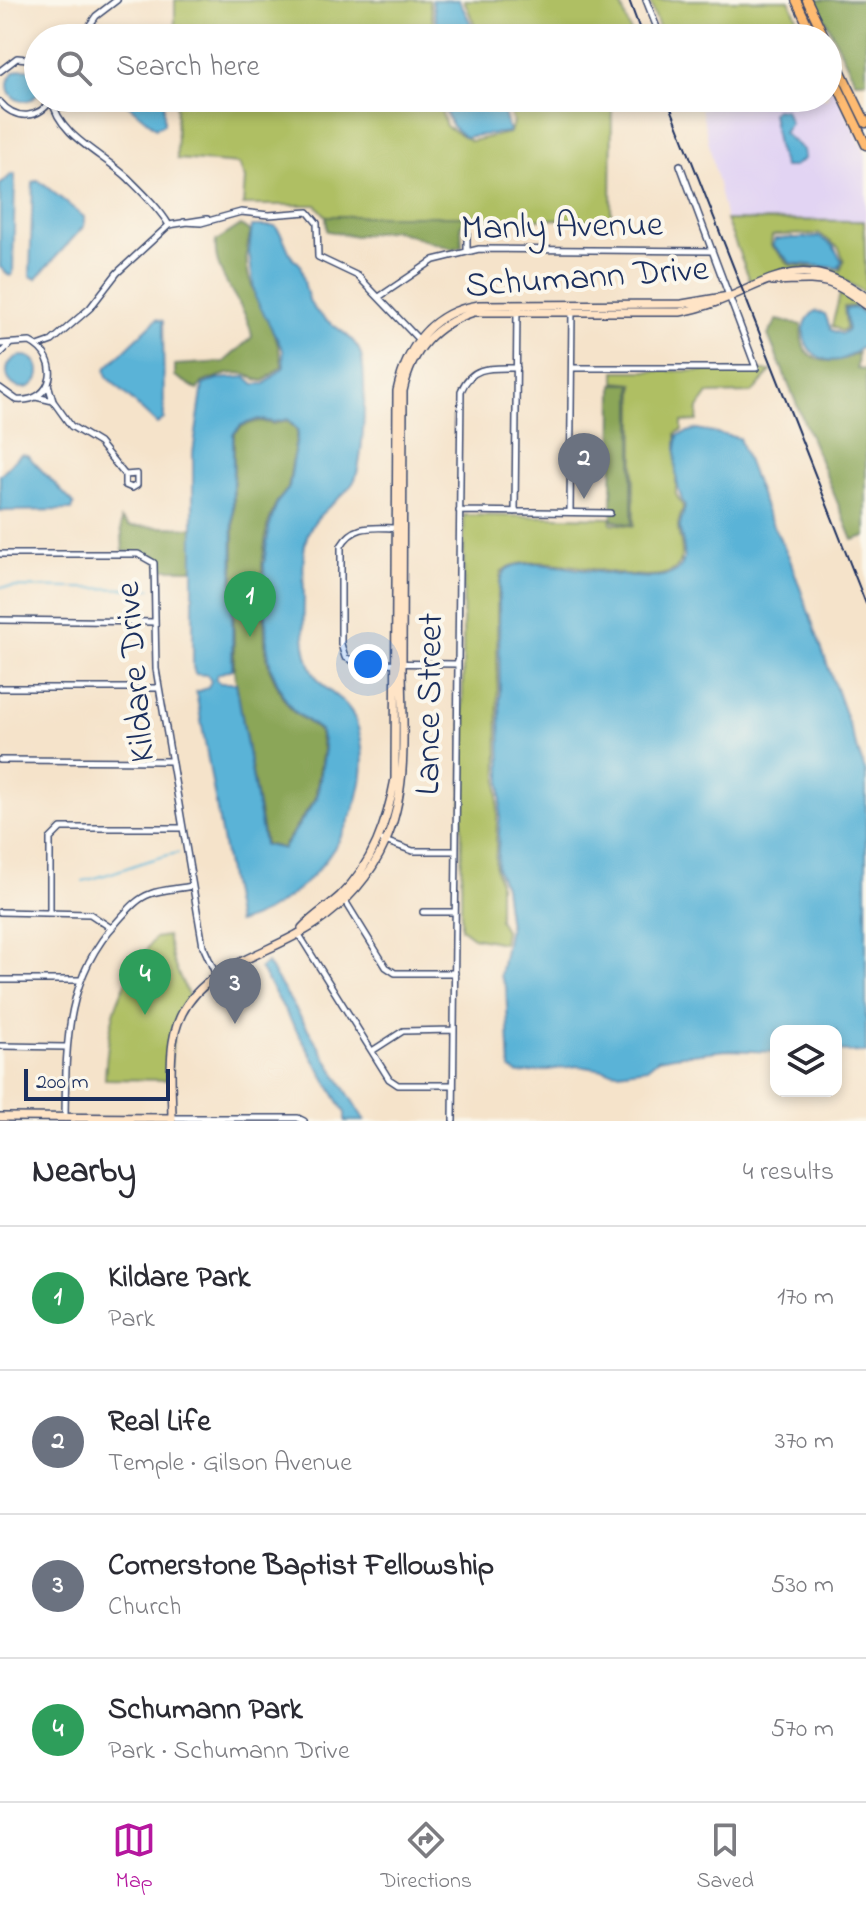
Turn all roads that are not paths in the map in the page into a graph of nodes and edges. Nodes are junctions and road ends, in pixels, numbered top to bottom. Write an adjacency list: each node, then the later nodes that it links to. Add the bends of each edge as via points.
1 (117, 0): 5 (street)
2 (646, 0): 6 (street)
3 (796, 0): 7 (main road)
4 (807, 0): 8 (main road)
5 (91, 24)
6 (655, 24)
7 (807, 24)
8 (818, 24)
9 (24, 57): 11 (street)
10 (0, 60): 11 (street)
11 (8, 62): 12 (street)
12 (0, 71)
13 (842, 82): 21 (main road)
14 (842, 90): 22 (main road)
15 (0, 102): 16 (street)
16 (8, 111): 17 (street, via 24,116); 19 (street)
17 (38, 112)
18 (45, 112): 20 (street)
19 (0, 113)
20 (54, 114): 24 (street, via 91,153 127,178)
21 (866, 123)
22 (866, 145)
23 (680, 165): 27 (street)
24 (169, 225): 30 (street, via 241,212 308,212 317,223 318,257 358,276); 35 (street)
25 (467, 225): 26 (street)
26 (467, 251): 27 (street, Manly Avenue); 30 (street, Manly Avenue, via 434,260)
27 (711, 251): 29 (street)
28 (772, 281): 29 (street, Schumann Drive); 31 (street, Schumann Drive, via 780,274 818,272 847,282); 32 (street, Schumann Drive, via 814,277)
29 (729, 296): 34 (street, Schumann Drive, via 680,308); 43 (street, via 756,368)
30 (379, 297): 36 (street)
31 (866, 297)
32 (866, 305)
33 (517, 308): 34 (street, Schumann Drive); 36 (street, Schumann Drive, via 479,305 456,310); 42 (street)
34 (572, 308): 43 (street)
35 (52, 341): 39 (street); 41 (street)
36 (420, 341): 55 (street, via 406,358 397,391)
37 (0, 344): 38 (street)
38 (11, 344): 39 (street); 40 (street)
39 (38, 346): 41 (street)
40 (0, 354)
41 (48, 356): 44 (street)
42 (517, 368): 51 (street, Lance Street, via 483,368 467,377 461,391); 52 (street)
43 (572, 368): 53 (street)
44 (48, 384): 47 (street); 49 (street)
45 (0, 388): 46 (street)
46 (9, 397): 47 (street); 48 (street)
47 (36, 397): 49 (street)
48 (0, 399)
49 (53, 401): 50 (street, via 71,426 99,443)
50 (125, 475)
51 (459, 511): 52 (street); 60 (street, Lance Street)
52 (515, 512): 53 (street)
53 (570, 512): 54 (street)
54 (610, 513)
55 (400, 528): 59 (street); 59 (street, via 358,528 341,546 345,657 357,663)
56 (0, 554): 58 (street, Kildare Drive, via 145,556 156,569)
57 (0, 620): 58 (street)
58 (155, 622): 62 (street, Kildare Drive)
59 (399, 664): 60 (street); 66 (street, via 395,779)
60 (458, 664): 67 (street, Lance Street)
61 (0, 688): 62 (street)
62 (159, 688): 64 (street, Kildare Drive)
63 (0, 760): 64 (street)
64 (171, 761): 65 (street, Kildare Drive)
65 (182, 828): 68 (street, Kildare Drive); 73 (street, via 55,831 50,839)
66 (382, 840): 67 (street, via 413,851); 69 (street)
67 (456, 851): 72 (street, Lance Street)
68 (192, 886): 74 (street, via 144,897); 77 (street, Kildare Drive, via 203,946)
69 (343, 898): 75 (street); 76 (street, via 386,967 395,973)
70 (0, 912): 73 (street)
71 (423, 912): 72 (street)
72 (455, 912): 76 (street, Lance Street)
73 (50, 913): 74 (street, via 90,914)
74 (111, 928): 79 (street)
75 (298, 933): 77 (street); 83 (street)
76 (455, 973): 80 (street, Lance Street)
77 (216, 975): 87 (street, via 193,995 173,1042)
78 (0, 980): 79 (street)
79 (79, 980): 82 (street)
80 (454, 1030): 83 (street, via 403,1031); 84 (street, Lance Street)
81 (0, 1046): 82 (street)
82 (66, 1047): 86 (street)
83 (372, 1051): 84 (street, via 394,1083)
84 (453, 1085): 89 (street, Lance Street)
85 (0, 1117): 86 (street)
86 (65, 1118): 87 (street)
87 (172, 1119): 88 (street)
88 (304, 1121)
89 (453, 1121)

